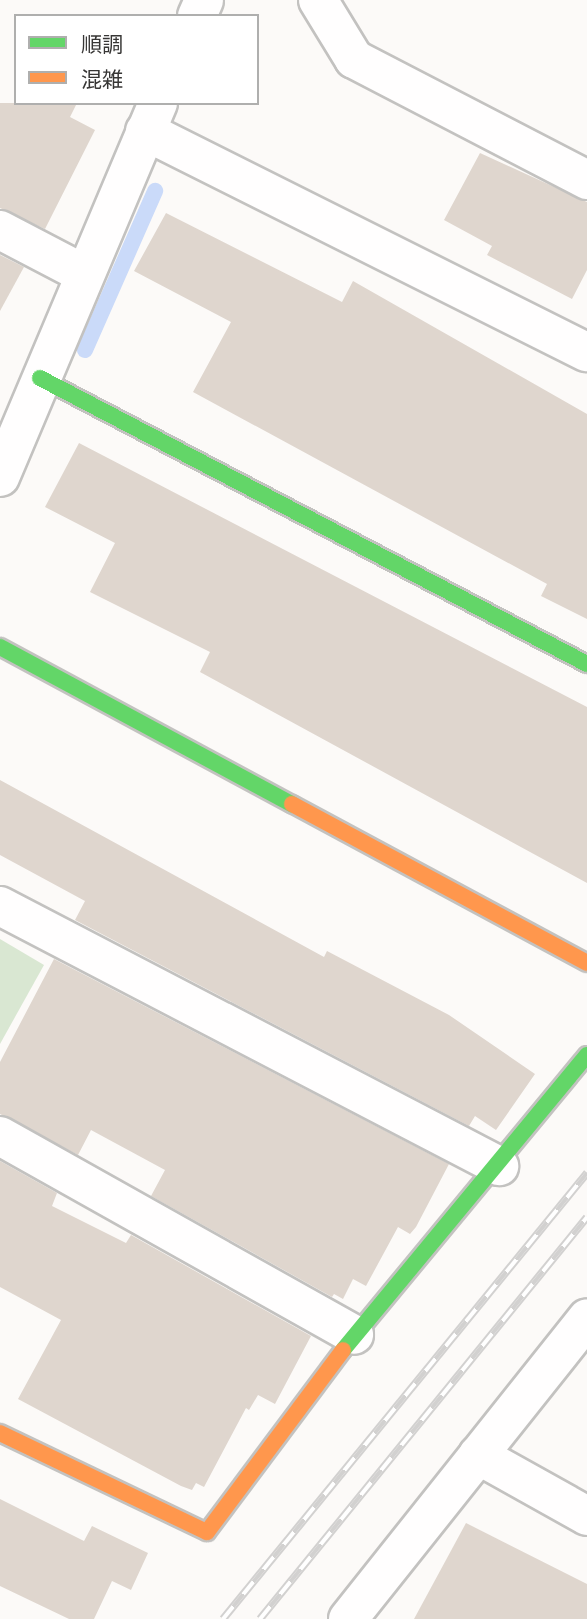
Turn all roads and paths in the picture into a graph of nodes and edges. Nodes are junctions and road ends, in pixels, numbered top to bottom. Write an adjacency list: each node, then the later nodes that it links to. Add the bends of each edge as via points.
1 (317, 0): 3 (street, via 354,59)
2 (152, 117): 5 (street); 6 (street)
3 (587, 180)
4 (0, 230): 5 (street)
5 (85, 274): 7 (street)
6 (587, 352)
7 (40, 378): 8 (street); 10 (street)
8 (0, 477)
9 (0, 647): 12 (street)
10 (587, 664)
11 (0, 906): 15 (street)
12 (587, 963)
13 (587, 1055): 15 (street)
14 (0, 1136): 17 (street)
15 (499, 1166): 17 (street)
16 (587, 1319): 19 (street)
17 (354, 1335): 18 (street, via 207,1532)
18 (0, 1433)
19 (478, 1455): 20 (street); 21 (street)
20 (587, 1516)
21 (348, 1619)

